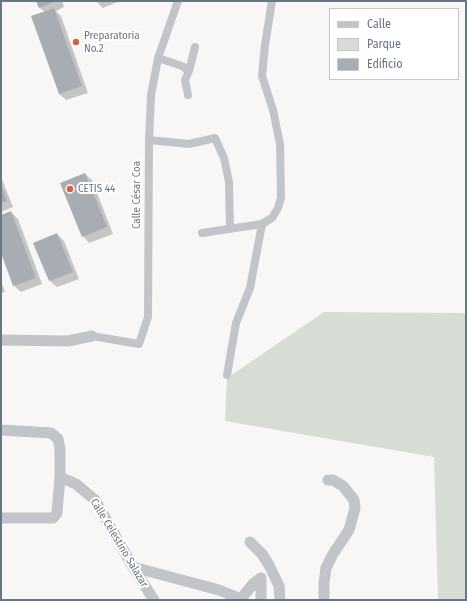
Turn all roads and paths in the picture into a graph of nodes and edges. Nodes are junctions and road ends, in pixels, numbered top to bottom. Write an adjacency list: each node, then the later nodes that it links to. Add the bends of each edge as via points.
1 (178, 1): 4 (street, Calle César Coa)
2 (272, 1): 8 (street, via 262,76 280,144 281,198 272,218)
3 (195, 47): 5 (street)
4 (158, 58): 5 (street); 7 (street, Calle César Coa, via 151,96)
5 (189, 71): 6 (street, via 185,80)
6 (188, 95)
7 (149, 140): 9 (street, via 189,144 215,138 224,158 229,182); 11 (street, Calle César Coa, via 148,317 139,344)
8 (262, 224): 9 (street); 13 (street, via 250,288 236,323)
9 (230, 229): 10 (street)
10 (202, 233)
11 (92, 336): 12 (street, via 68,341)
12 (1, 340)
13 (227, 375)
14 (1, 430): 15 (street, via 52,432 58,439 60,449)
15 (60, 477): 17 (street, via 57,513 53,518); 19 (street, Calle Celestino Salazar, via 76,484 95,500)
16 (328, 480): 23 (street, via 334,480 343,486 354,500 355,508 348,530 326,568)
17 (1, 518)
18 (250, 542): 22 (street, via 270,565 279,586)
19 (133, 568): 20 (street, Calle Celestino Salazar); 21 (street, via 219,590 241,599 261,578)
20 (154, 600)
21 (261, 600)
22 (280, 600)
23 (324, 600)

